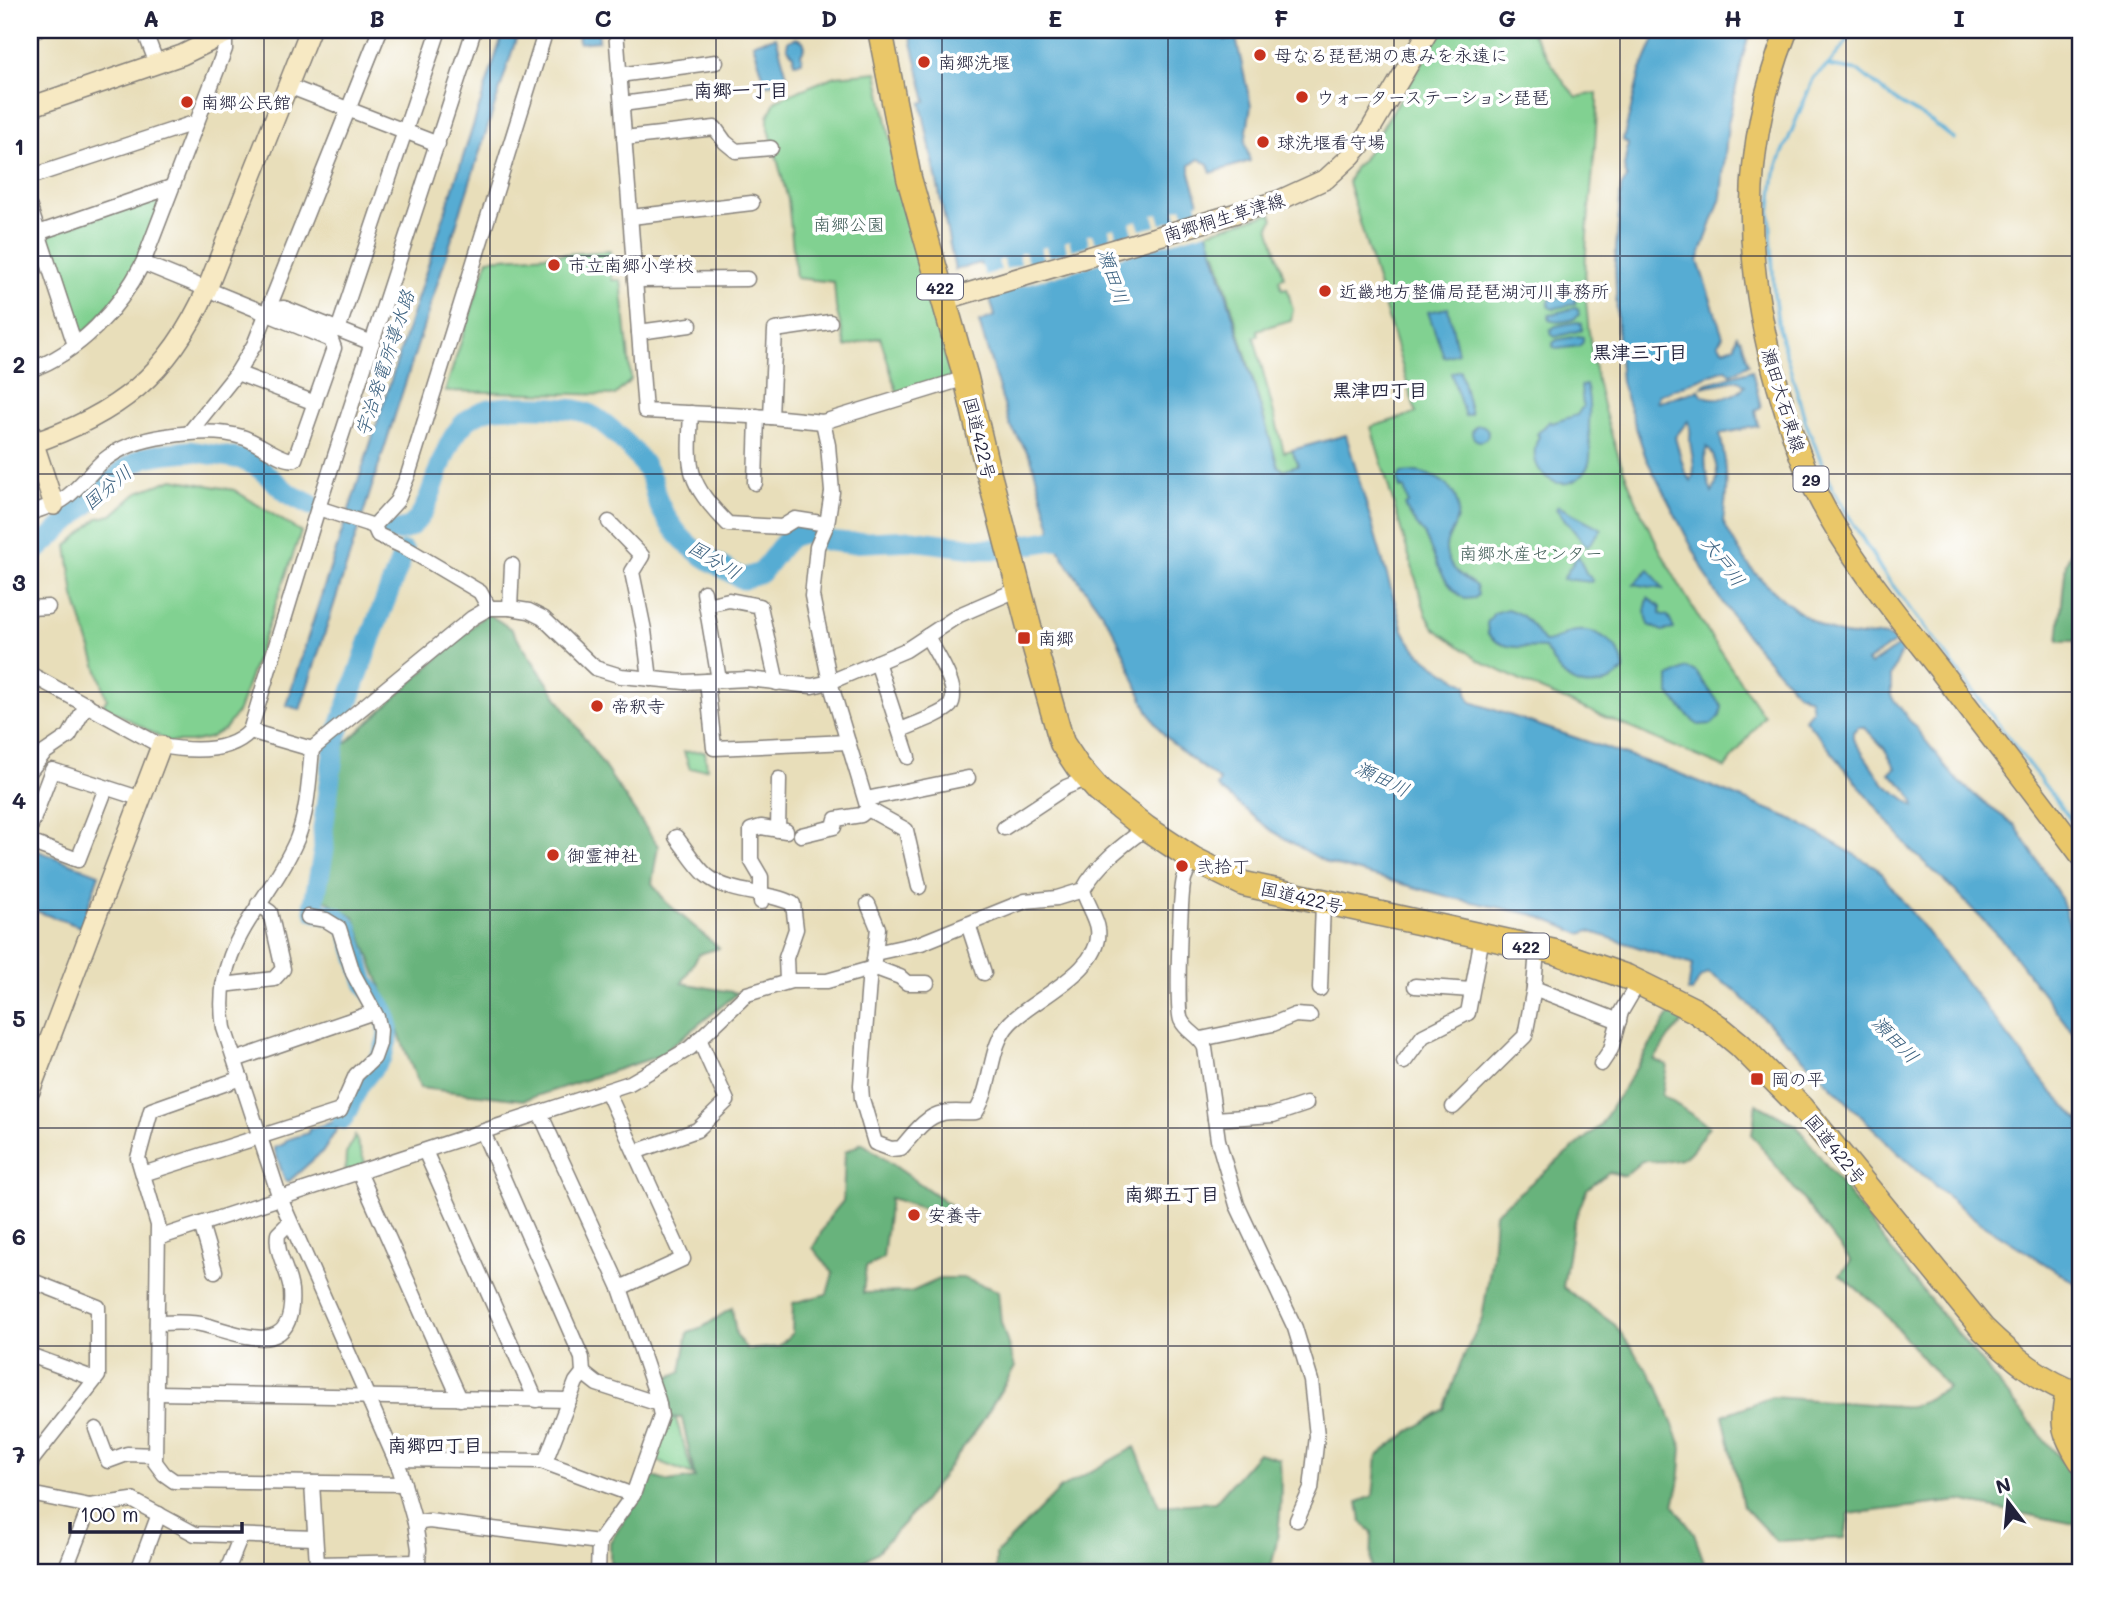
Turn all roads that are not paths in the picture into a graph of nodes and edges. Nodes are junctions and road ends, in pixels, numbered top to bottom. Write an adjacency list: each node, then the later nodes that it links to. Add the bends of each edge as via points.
1 (38, 30): 13 (street)
2 (144, 30): 15 (street)
3 (310, 30): 17 (street)
4 (380, 30): 21 (street)
5 (439, 30): 23 (street)
6 (474, 30): 25 (street)
7 (546, 30): 59 (street, via 408,475 397,501)
8 (616, 30): 16 (street)
9 (880, 30): 37 (highway, 国道422号 / 422, via 904,153)
10 (1429, 30): 37 (street, 南郷桐生草津線, via 1363,142 1340,169 1304,191)
11 (1787, 30): 94 (main road, 瀬田大石東線 / 29, via 1760,119 1751,217 1763,333 1791,433 1845,544)
12 (229, 32): 15 (street); 22 (street)
13 (30, 33)
14 (716, 62): 16 (street)
15 (157, 64): 20 (street)
16 (620, 75): 19 (street)
17 (288, 86): 21 (street); 36 (street)
18 (729, 90): 19 (street)
19 (622, 104): 24 (street)
20 (30, 107)
21 (348, 109): 23 (street); 38 (street)
22 (197, 122): 27 (street); 28 (street)
23 (405, 132): 25 (street); 41 (street)
24 (624, 138): 26 (street, via 716,128 736,151); 31 (street)
25 (438, 144): 43 (street)
26 (771, 148)
27 (30, 177)
28 (171, 187): 32 (street); 33 (street)
29 (752, 204): 31 (street)
30 (30, 208): 32 (street)
31 (631, 217): 35 (street)
32 (38, 233): 44 (street)
33 (143, 263): 36 (street); 44 (street, via 121,300)
34 (747, 279): 35 (street)
35 (635, 281): 42 (street)
36 (208, 289): 38 (street); 53 (street, via 179,342 150,376 99,416)
37 (944, 300): 47 (highway, 国道422号 / 422)
38 (268, 314): 41 (street, via 284,308); 46 (street); 48 (street, via 331,340 334,348)
39 (830, 322): 50 (street, via 775,330)
40 (690, 325): 42 (street)
41 (338, 330): 43 (street)
42 (639, 332): 49 (street, via 645,411)
43 (372, 343): 56 (street)
44 (75, 345): 45 (street)
45 (30, 370)
46 (237, 373): 48 (street); 52 (street)
47 (966, 378): 51 (street); 62 (highway, 国道422号 / 422)
48 (314, 403): 52 (street, via 291,461 243,437)
49 (691, 413): 50 (street); 60 (street, via 688,461 693,480 728,524 782,527 795,519)
50 (764, 416): 51 (street); 54 (street)
51 (823, 422): 60 (street, via 832,492)
52 (189, 433): 55 (street, via 133,444 106,459)
53 (31, 439): 55 (street)
54 (755, 483)
55 (54, 505): 57 (street)
56 (318, 508): 59 (street); 76 (street)
57 (30, 513)
58 (609, 522): 70 (street, via 642,556 632,572)
59 (374, 526): 65 (street, via 378,535 480,593)
60 (826, 527): 72 (street, via 817,547 812,596)
61 (513, 565): 66 (street)
62 (1019, 589): 67 (street, via 959,615); 84 (highway, 国道422号 / 422, via 1062,743)
63 (48, 607): 64 (street)
64 (30, 608)
65 (489, 608): 66 (street); 79 (street)
66 (510, 608): 70 (street, via 543,618 595,668)
67 (927, 636): 68 (street); 75 (street, via 951,681 954,698 949,708)
68 (877, 662): 72 (street); 75 (street)
69 (30, 674): 74 (street)
70 (650, 679): 71 (street)
71 (713, 681): 73 (street); 73 (street, via 705,599 760,606); 77 (street, via 714,748)
72 (830, 682): 73 (street, via 812,686); 77 (street)
73 (777, 683)
74 (88, 704): 78 (street); 81 (street, via 69,736 44,753)
75 (901, 730): 80 (street)
76 (250, 731): 78 (street, via 241,740 215,747 181,750); 79 (street)
77 (848, 742): 87 (street)
78 (161, 746): 86 (street)
79 (313, 750): 100 (street, via 297,837)
80 (908, 757)
81 (30, 771)
82 (968, 778): 87 (street)
83 (779, 779): 98 (street, via 782,831 751,830 751,860 761,877)
84 (1088, 779): 89 (street, via 1066,787); 90 (highway, 国道422号 / 422)
85 (106, 788): 86 (street); 88 (street, via 52,770); 93 (street, via 78,860)
86 (142, 799): 125 (street)
87 (867, 804): 91 (street, via 861,815 836,819 834,827); 96 (street, via 906,830)
88 (30, 828)
89 (1004, 828)
90 (1146, 828): 95 (highway, 国道422号 / 422); 97 (street, via 1104,862)
91 (801, 835)
92 (676, 837): 98 (street, via 708,876)
93 (30, 842)
94 (2080, 854)
95 (1193, 859): 99 (highway, 国道422号 / 422, via 1244,884); 120 (street, via 1184,879 1178,1003 1180,1019)
96 (919, 887)
97 (1083, 890): 103 (street, via 1025,901); 106 (street, via 1098,929 1089,960 1009,1023 994,1052 985,1098 976,1112 930,1117 901,1148 875,1143 862,1099)
98 (761, 898): 108 (street, via 794,906 796,929 786,958)
99 (1323, 902): 104 (highway, 国道422号 / 422); 114 (street)
100 (258, 904): 111 (street, via 235,942); 111 (street, via 270,912 282,969 274,979)
101 (868, 904): 106 (street, via 878,928)
102 (308, 917): 116 (street, via 339,928 353,973)
103 (968, 924): 106 (street); 107 (street)
104 (1482, 937): 105 (highway, 国道422号 / 422); 115 (street)
105 (1537, 949): 110 (highway, 国道422号 / 422); 113 (street)
106 (873, 963): 108 (street, via 827,981); 109 (street, via 907,983)
107 (984, 973)
108 (788, 981): 119 (street, via 747,994)
109 (927, 983)
110 (1638, 983): 118 (street); 149 (highway, 国道422号 / 422, via 1694,1010 1740,1045 1835,1146 1983,1329 2029,1369)
111 (223, 985): 121 (street, via 221,1009)
112 (1415, 986): 115 (street)
113 (1534, 988): 118 (street); 128 (street, via 1525,1036)
114 (1320, 989)
115 (1471, 990): 122 (street, via 1468,1013 1423,1036)
116 (374, 1012): 121 (street); 132 (street, via 379,1044 374,1058 356,1075 340,1111)
117 (1310, 1016): 120 (street, via 1295,1015)
118 (1619, 1021): 123 (street)
119 (699, 1039): 126 (street, via 630,1083); 134 (street, via 727,1101 697,1130)
120 (1201, 1039): 130 (street)
121 (235, 1060): 124 (street)
122 (1404, 1062)
123 (1601, 1064)
124 (241, 1078): 132 (street); 136 (street, via 150,1110 138,1158)
125 (30, 1091)
126 (607, 1091): 129 (street); 134 (street)
127 (1306, 1104): 130 (street, via 1273,1115)
128 (1454, 1107)
129 (540, 1113): 131 (street); 143 (street)
130 (1215, 1119): 167 (street, via 1237,1205 1296,1328 1311,1381 1317,1436 1311,1489)
131 (483, 1132): 133 (street); 146 (street, via 582,1358)
132 (260, 1137): 136 (street); 137 (street)
133 (425, 1151): 135 (street); 152 (street)
134 (635, 1152): 143 (street, via 683,1259)
135 (359, 1172): 137 (street); 151 (street)
136 (142, 1174): 140 (street)
137 (280, 1198): 138 (street); 150 (street)
138 (201, 1224): 140 (street); 141 (street)
139 (288, 1225): 144 (street, via 278,1234 276,1246 291,1291 288,1322 279,1334 245,1338 202,1324)
140 (158, 1238): 144 (street)
141 (215, 1271)
142 (30, 1280): 147 (street, via 98,1307)
143 (620, 1288): 154 (street)
144 (157, 1323): 148 (street)
145 (30, 1355): 147 (street)
146 (583, 1373): 153 (street); 154 (street, via 597,1384)
147 (95, 1379): 160 (street)
148 (156, 1393): 150 (street); 156 (street)
149 (2073, 1393): 159 (main road, via 2062,1413 2063,1426)
150 (368, 1397): 151 (street); 157 (street)
151 (460, 1399): 152 (street)
152 (536, 1400): 153 (street)
153 (569, 1400): 158 (street)
154 (659, 1404): 164 (street, via 661,1416)
155 (96, 1429): 156 (street, via 108,1461 127,1454)
156 (155, 1455): 161 (street, via 159,1468 174,1481)
157 (395, 1459): 158 (street); 162 (street)
158 (545, 1462): 164 (street)
159 (2080, 1462)
160 (30, 1466)
161 (312, 1483): 162 (street); 170 (street)
162 (404, 1484): 168 (street)
163 (30, 1494): 165 (street)
164 (633, 1495): 171 (street)
165 (90, 1506): 166 (street, via 132,1500); 174 (street)
166 (159, 1514): 169 (street, via 195,1534); 175 (street)
167 (1297, 1520)
168 (415, 1523): 171 (street); 173 (street)
169 (242, 1536): 170 (street); 176 (street)
170 (315, 1538): 172 (street)
171 (599, 1542): 177 (street)
172 (316, 1568): 173 (street)
173 (417, 1568)
174 (64, 1573)
175 (137, 1573)
176 (226, 1573)
177 (598, 1573)

